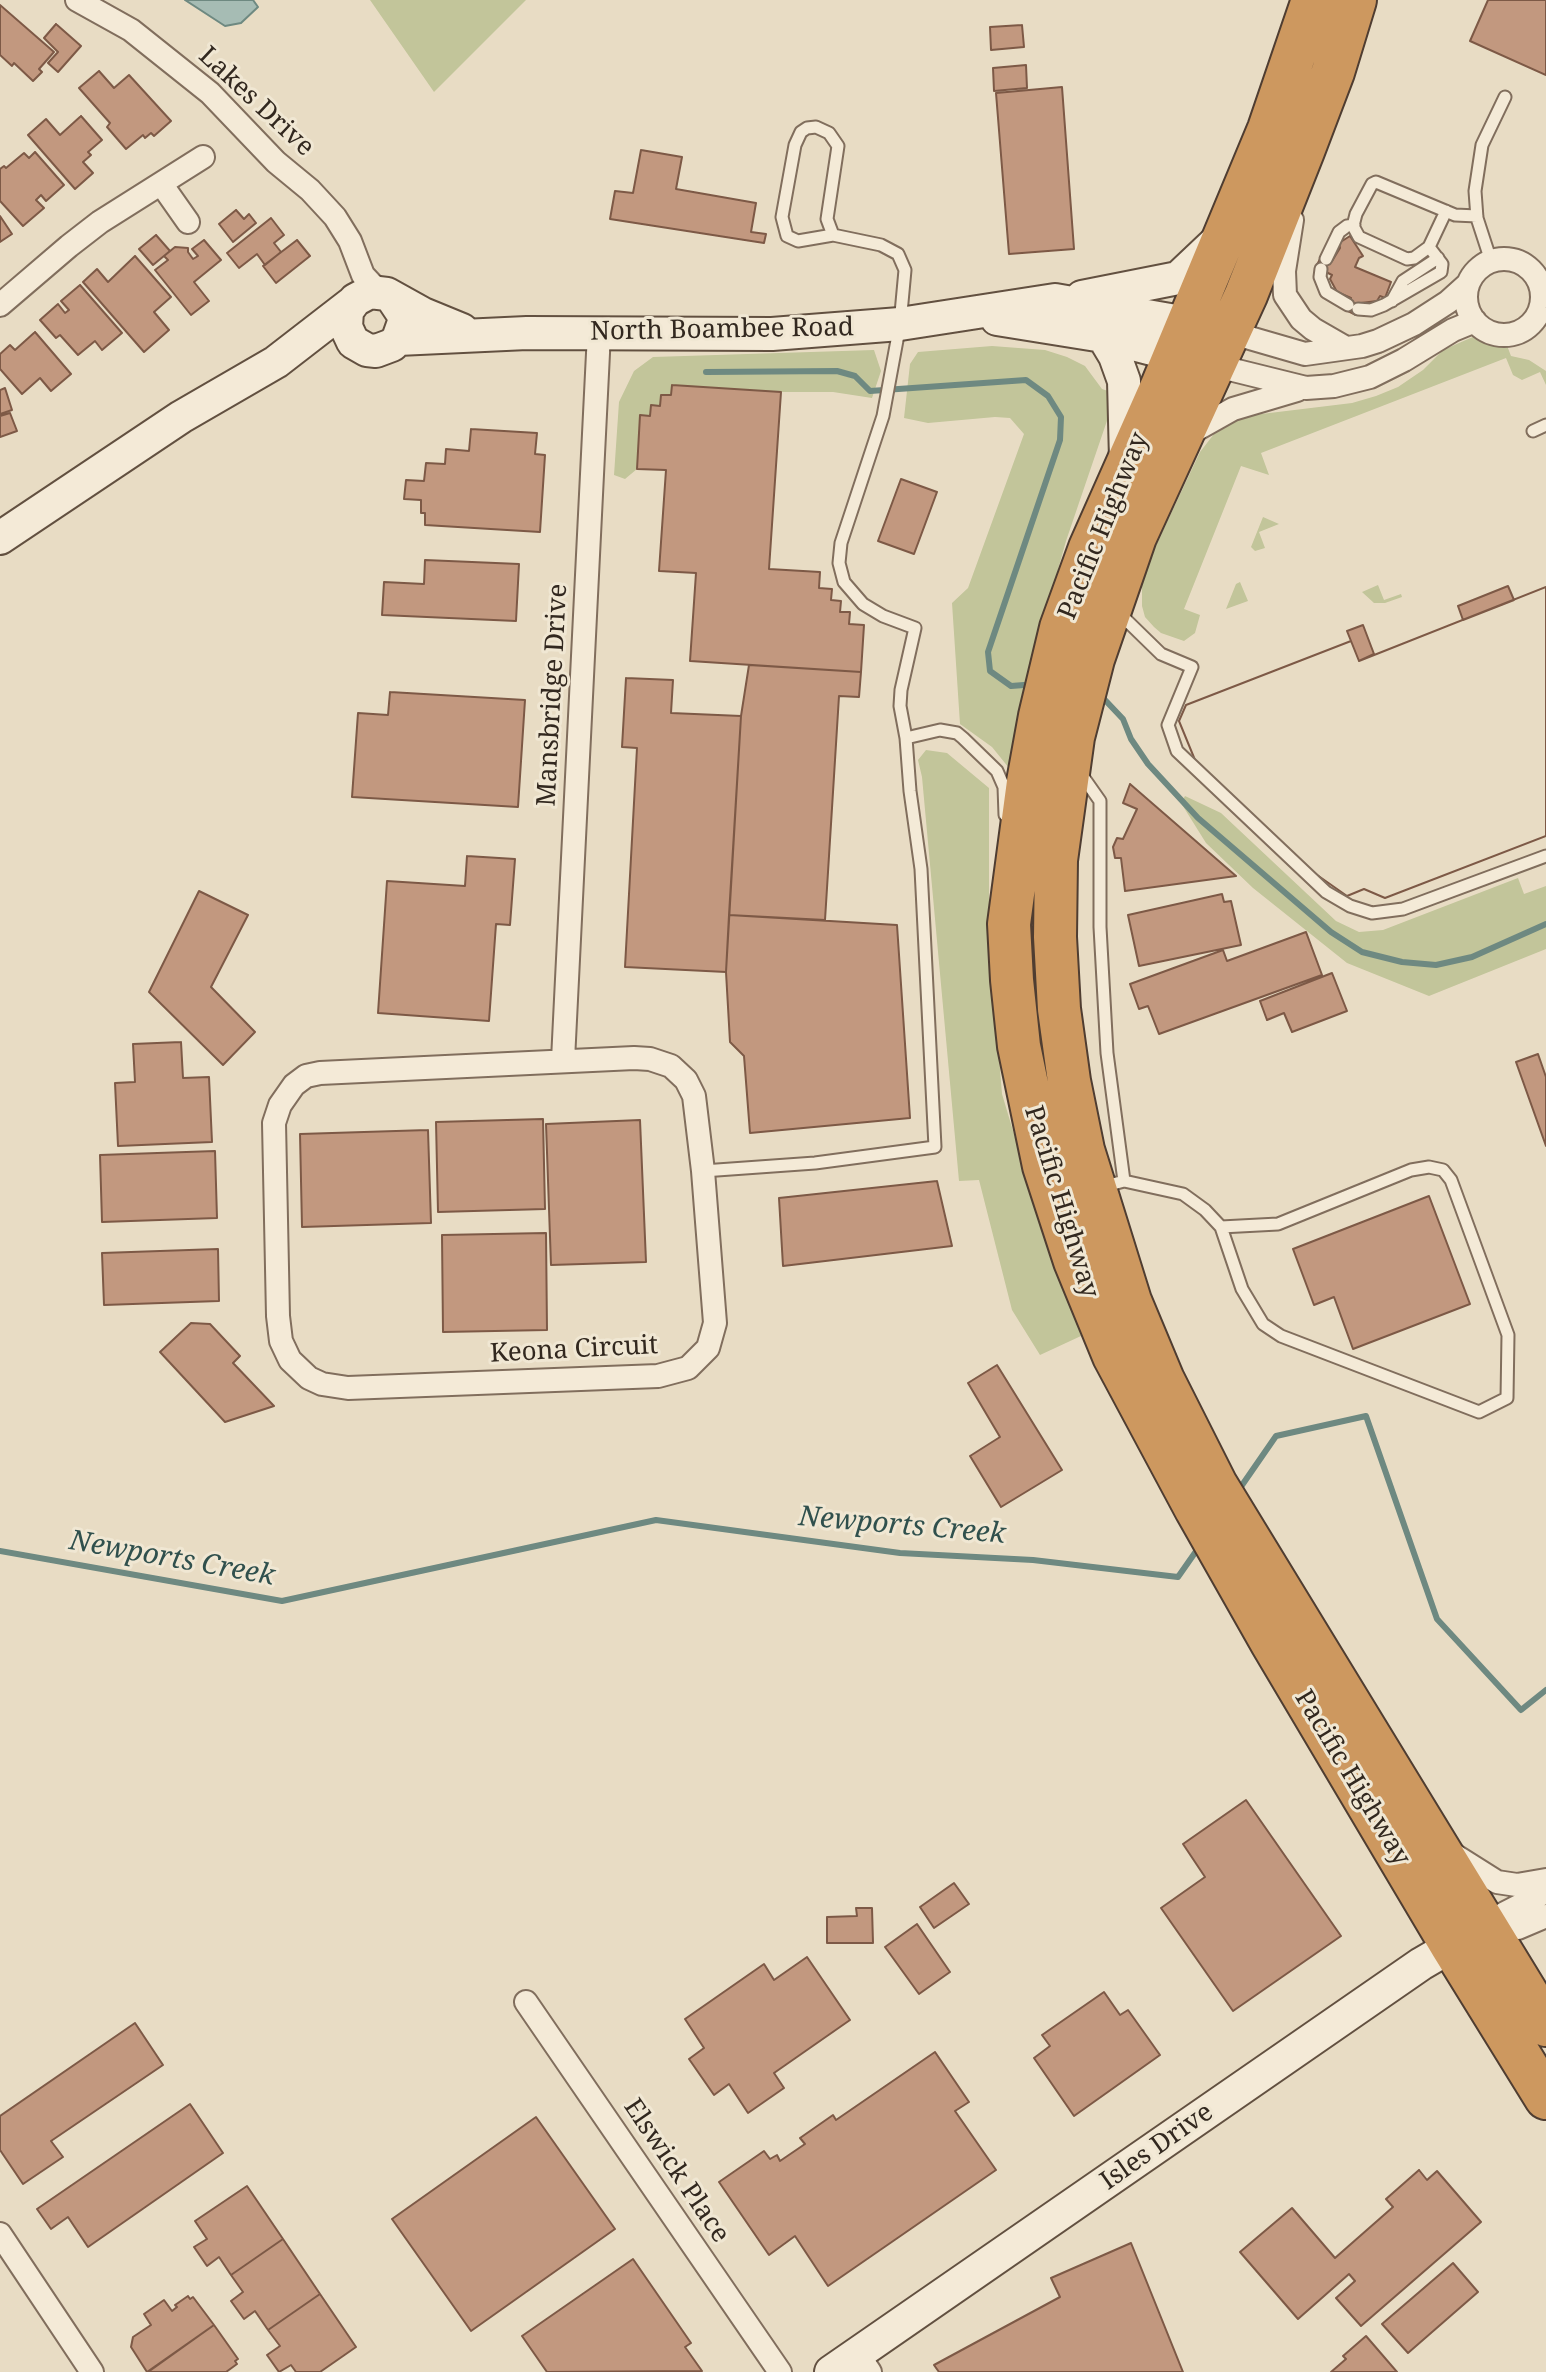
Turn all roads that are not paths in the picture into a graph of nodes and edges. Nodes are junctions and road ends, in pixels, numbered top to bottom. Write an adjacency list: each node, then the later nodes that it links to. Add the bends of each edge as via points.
1 (77, 0): 18 (street, Lakes Drive, via 131,30 210,93 310,190 350,241)
2 (1313, 0): 12 (highway, Pacific Highway)
3 (1355, 0): 5 (highway, Pacific Highway)
4 (1505, 97): 9 (lane, via 1482,145)
5 (1303, 151): 30 (highway, Pacific Highway); 31 (street, via 1285,295 1301,319)
6 (203, 157): 7 (street)
7 (162, 185): 10 (street); 21 (street, via 100,222)
8 (1446, 211): 9 (lane); 11 (lane, via 1376,182); 14 (lane)
9 (1477, 216): 15 (lane)
10 (188, 222)
11 (1354, 225): 14 (lane, via 1359,237 1407,259); 14 (lane, via 1339,232 1320,277 1326,292 1353,307 1371,310 1441,272 1444,267)
12 (1229, 229): 19 (street, via 1178,278); 30 (highway, Pacific Highway)
13 (833, 235): 13 (lane, via 798,241 783,228 795,145 807,128 829,133 838,146 827,219); 24 (lane, via 898,254 905,270)
14 (1429, 247)
15 (1491, 261): 16 (street, via 1513,259); 17 (street)
16 (1539, 270): 20 (street)
17 (1468, 284): 23 (street, via 1467,304); 31 (street, via 1414,324 1378,341)
18 (368, 294): 26 (street, North Boambee Road); 28 (street, via 403,314); 29 (street, via 347,311 346,327); 32 (street)
19 (1055, 300): 22 (street, North Boambee Road); 30 (street, North Boambee Road)
20 (1544, 300): 23 (street, via 1533,322 1514,334 1493,333)
21 (0, 305)
22 (970, 315): 24 (street, North Boambee Road); 27 (street, North Boambee Road)
23 (1475, 321): 33 (street, via 1370,377)
24 (900, 324): 25 (street, North Boambee Road, via 772,334); 40 (lane, via 885,407 839,563 844,582 863,604 915,628 901,690)
25 (599, 333): 26 (street, North Boambee Road); 45 (street, Mansbridge Drive)
26 (472, 334): 28 (street, North Boambee Road)
27 (1103, 336): 30 (street, North Boambee Road); 37 (street, via 1124,381)
28 (398, 339): 29 (street, via 376,351)
29 (353, 342): 32 (street)
30 (1202, 343): 31 (street, via 1305,354); 33 (street); 36 (highway, Pacific Highway); 37 (highway, Pacific Highway)
31 (1346, 348)
32 (276, 362): 38 (street, via 181,417)
33 (1306, 388): 36 (street, via 1233,409)
34 (1546, 425): 35 (lane)
35 (1533, 431)
36 (1180, 439): 39 (highway, Pacific Highway)
37 (1126, 469): 44 (highway, Pacific Highway, via 1061,628 1028,782)
38 (0, 538)
39 (1110, 604): 43 (lane, via 1161,654 1192,667 1168,725 1177,751 1326,892 1350,906 1372,913 1403,909); 47 (highway, Pacific Highway, via 1069,757 1056,860 1055,937 1069,1081)
40 (906, 738): 41 (lane, via 948,731 973,746 997,771 1004,787); 46 (lane, via 921,869 935,1147)
41 (1005, 829)
42 (1006, 843): 44 (lane)
43 (1546, 856)
44 (1009, 924): 49 (highway, Pacific Highway, via 1019,1046 1044,1166 1075,1261 1114,1356)
45 (563, 1060): 46 (street, Keona Circuit, via 634,1058 671,1066 694,1096); 46 (street, Keona Circuit, via 320,1073 294,1085 274,1123 278,1316 290,1360 309,1378 348,1388 397,1387 658,1376 688,1368 708,1348 715,1323)
46 (703, 1171)
47 (1109, 1185): 48 (lane, via 1183,1194); 49 (highway, Pacific Highway, via 1130,1301 1199,1456)
48 (1221, 1227): 48 (lane, via 1278,1224 1411,1170 1443,1170 1508,1335 1507,1398 1479,1412 1281,1336 1263,1324 1242,1289)
49 (1206, 1497): 50 (highway, Pacific Highway)
50 (1236, 1547): 51 (highway, Pacific Highway); 55 (highway, Pacific Highway)
51 (1436, 1843): 52 (street, via 1497,1882); 55 (highway, Pacific Highway)
52 (1546, 1880)
53 (1546, 1892): 55 (street)
54 (1546, 1916): 55 (street, via 1518,1928)
55 (1469, 1937): 57 (highway, Pacific Highway); 58 (highway, Pacific Highway); 60 (street, Isles Drive, via 1421,1964)
56 (526, 2002): 62 (street, Elswick Place)
57 (1546, 2025)
58 (1546, 2098)
59 (0, 2234): 61 (street)
60 (853, 2366)
61 (92, 2372)
62 (780, 2372)

